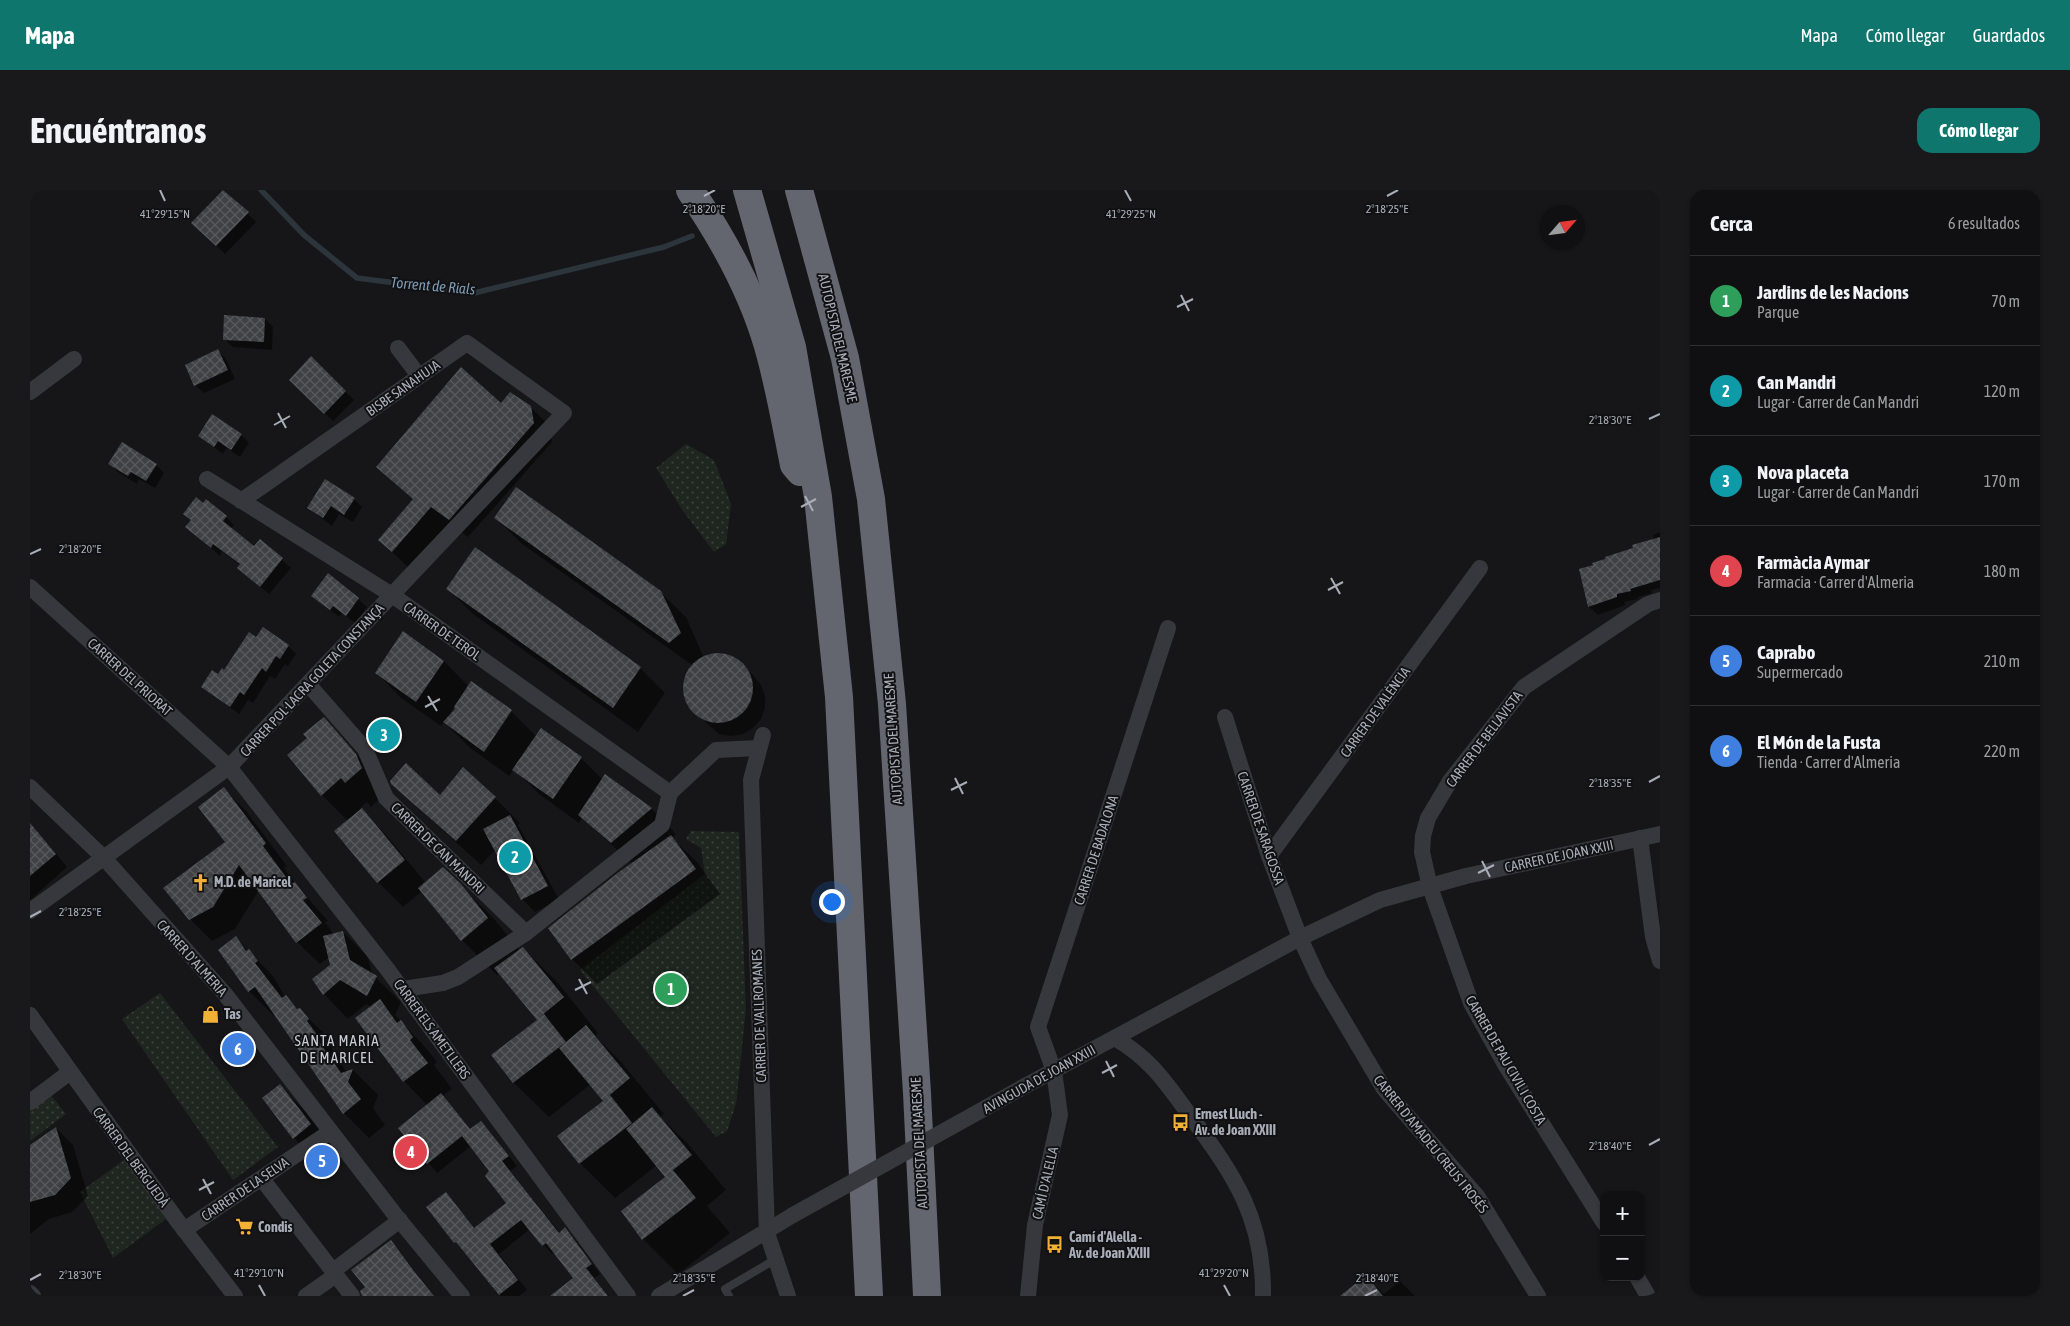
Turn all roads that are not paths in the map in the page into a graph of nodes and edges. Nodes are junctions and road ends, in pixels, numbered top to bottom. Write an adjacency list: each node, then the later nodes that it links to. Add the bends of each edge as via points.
1 (690, 190): 10 (highway, via 749,296 768,347 794,464)
2 (747, 190): 10 (highway, via 792,347)
3 (799, 190): 46 (highway, AUTOPISTA DEL MARESME, via 845,358 871,499 892,714)
4 (398, 348): 6 (street)
5 (74, 359): 7 (street)
6 (419, 376): 8 (street, BISBE SANAHUJA, via 467,343); 11 (street, BISBE SANAHUJA)
7 (30, 392)
8 (564, 413): 14 (street, CARRER POL·LACRA GOLETA CONSTANÇA)
9 (207, 479): 11 (street, CARRER DE TEROL)
10 (818, 497): 57 (highway, via 838,697)
11 (241, 500): 14 (street, CARRER DE TEROL)
12 (1480, 568): 24 (street, CARRER DE VALÈNCIA)
13 (30, 586): 19 (street, CARRER DEL PRIORAT)
14 (392, 595): 17 (street, CARRER POL·LACRA GOLETA CONSTANÇA); 21 (street, CARRER DE TEROL)
15 (1660, 600): 26 (street, CARRER DE BELLAVISTA, via 1648,604 1524,687 1450,781 1428,818 1422,852)
16 (1168, 628): 34 (street, CARRER DE BADALONA, via 1038,1026)
17 (308, 684): 19 (street, CARRER POL·LACRA GOLETA CONSTANÇA); 28 (street, CARRER DE CAN MANDRI, via 365,749 386,798)
18 (1225, 717): 24 (street, CARRER DE SARAGOSSA)
19 (229, 767): 25 (street, CARRER POL·LACRA GOLETA CONSTANÇA); 31 (street, CARRER ELS AMETLLERS)
20 (30, 787): 25 (street, CARRER D'ALMERIA)
21 (670, 793): 28 (street, via 662,825); 42 (street, CARRER DE VALLROMANES, via 716,750 761,741 751,780)
22 (1660, 834): 23 (street, CARRER DE JOAN XXIII)
23 (1640, 838): 26 (street, CARRER DE JOAN XXIII); 30 (street, via 1653,937)
24 (1269, 856): 29 (street, CARRER DE SARAGOSSA)
25 (104, 858): 27 (street, CARRER POL·LACRA GOLETA CONSTANÇA); 37 (street, CARRER D'ALMERIA, via 226,994)
26 (1430, 886): 29 (street, AVINGUDA DE JOAN XXIII, via 1380,900); 39 (street, CARRER DE PAU CIVIL I COSTA, via 1471,1003)
27 (30, 911)
28 (526, 933): 31 (street, via 458,977 443,983)
29 (1300, 938): 33 (street, AVINGUDA DE JOAN XXIII); 60 (street, CARRER D'AMADEU CREUS I ROSÉS, via 1319,979 1384,1089 1477,1196)
30 (1660, 961)
31 (403, 989): 53 (street, CARRER ELS AMETLLERS)
32 (30, 1015): 35 (street, CARRER DEL BERGUEDÀ)
33 (1115, 1038): 34 (street, AVINGUDA DE JOAN XXIII); 59 (street, via 1138,1052 1159,1072 1242,1193 1256,1230 1263,1270)
34 (1054, 1071): 42 (street, AVINGUDA DE JOAN XXIII, bridge, via 793,1215); 58 (street, CAMÍ D'ALELLA, via 1060,1115 1035,1225)
35 (70, 1072): 36 (street); 41 (street, CARRER DEL BERGUEDÀ)
36 (30, 1102)
37 (330, 1132): 38 (street, CARRER DE LA SELVA); 40 (street, CARRER D'ALMERIA)
38 (262, 1179): 41 (street, CARRER DE LA SELVA); 44 (street)
39 (1600, 1218)
40 (400, 1220): 44 (street); 52 (street, CARRER D'ALMERIA)
41 (184, 1230): 49 (street, CARRER DEL BERGUEDÀ)
42 (767, 1233): 43 (street, CARRER DE VALLROMANES); 54 (street, AVINGUDA DE JOAN XXIII)
43 (776, 1259): 55 (lane, via 724,1289); 56 (street, CARRER DE VALLROMANES)
44 (334, 1273): 50 (street); 51 (street)
45 (1639, 1281): 61 (street)
46 (927, 1292)
47 (30, 1293): 48 (street)
48 (33, 1296)
49 (234, 1296)
50 (306, 1296)
51 (352, 1296)
52 (462, 1296)
53 (628, 1296)
54 (659, 1296)
55 (729, 1296)
56 (788, 1296)
57 (869, 1296)
58 (1028, 1296)
59 (1263, 1296)
60 (1538, 1296)
61 (1648, 1296)

